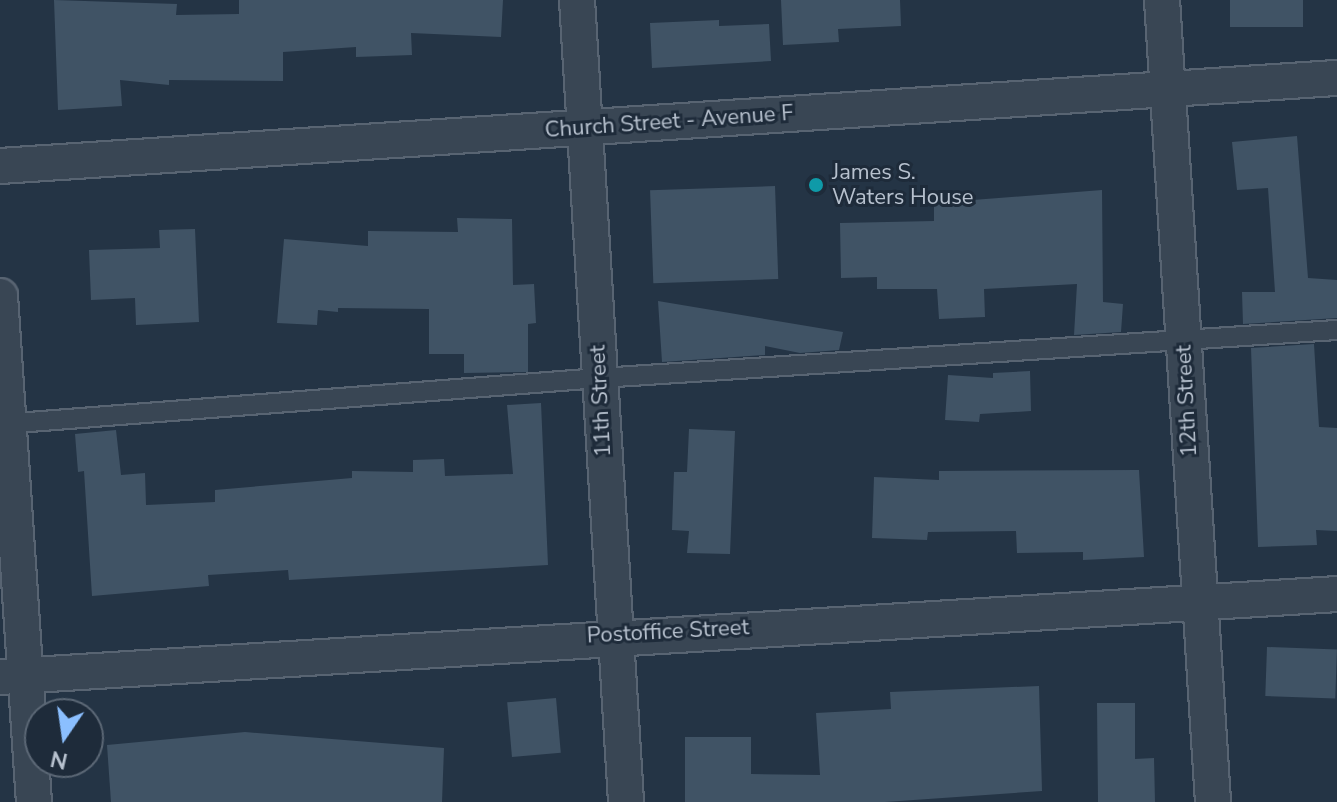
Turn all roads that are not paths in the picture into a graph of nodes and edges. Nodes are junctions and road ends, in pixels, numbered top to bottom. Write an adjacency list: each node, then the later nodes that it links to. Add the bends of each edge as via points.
1 (577, 0): 5 (street, 11th Street)
2 (1162, 0): 4 (street, 12th Street)
3 (1337, 78): 4 (street, Church Street - Avenue F)
4 (1167, 89): 5 (street, Church Street - Avenue F); 9 (street, 12th Street)
5 (585, 127): 6 (street, Church Street - Avenue F); 10 (street, 11th Street)
6 (0, 166)
7 (0, 296): 11 (street)
8 (1337, 330): 9 (lane)
9 (1184, 340): 10 (lane); 13 (street, 12th Street)
10 (600, 378): 11 (lane); 14 (street, 11th Street)
11 (4, 424): 15 (street)
12 (1337, 594): 13 (street, Postoffice Street)
13 (1199, 602): 14 (street, Postoffice Street); 18 (street, 12th Street)
14 (616, 635): 15 (street, Postoffice Street); 17 (street, 11th Street)
15 (13, 676): 16 (street)
16 (34, 802)
17 (626, 802)
18 (1213, 802)

